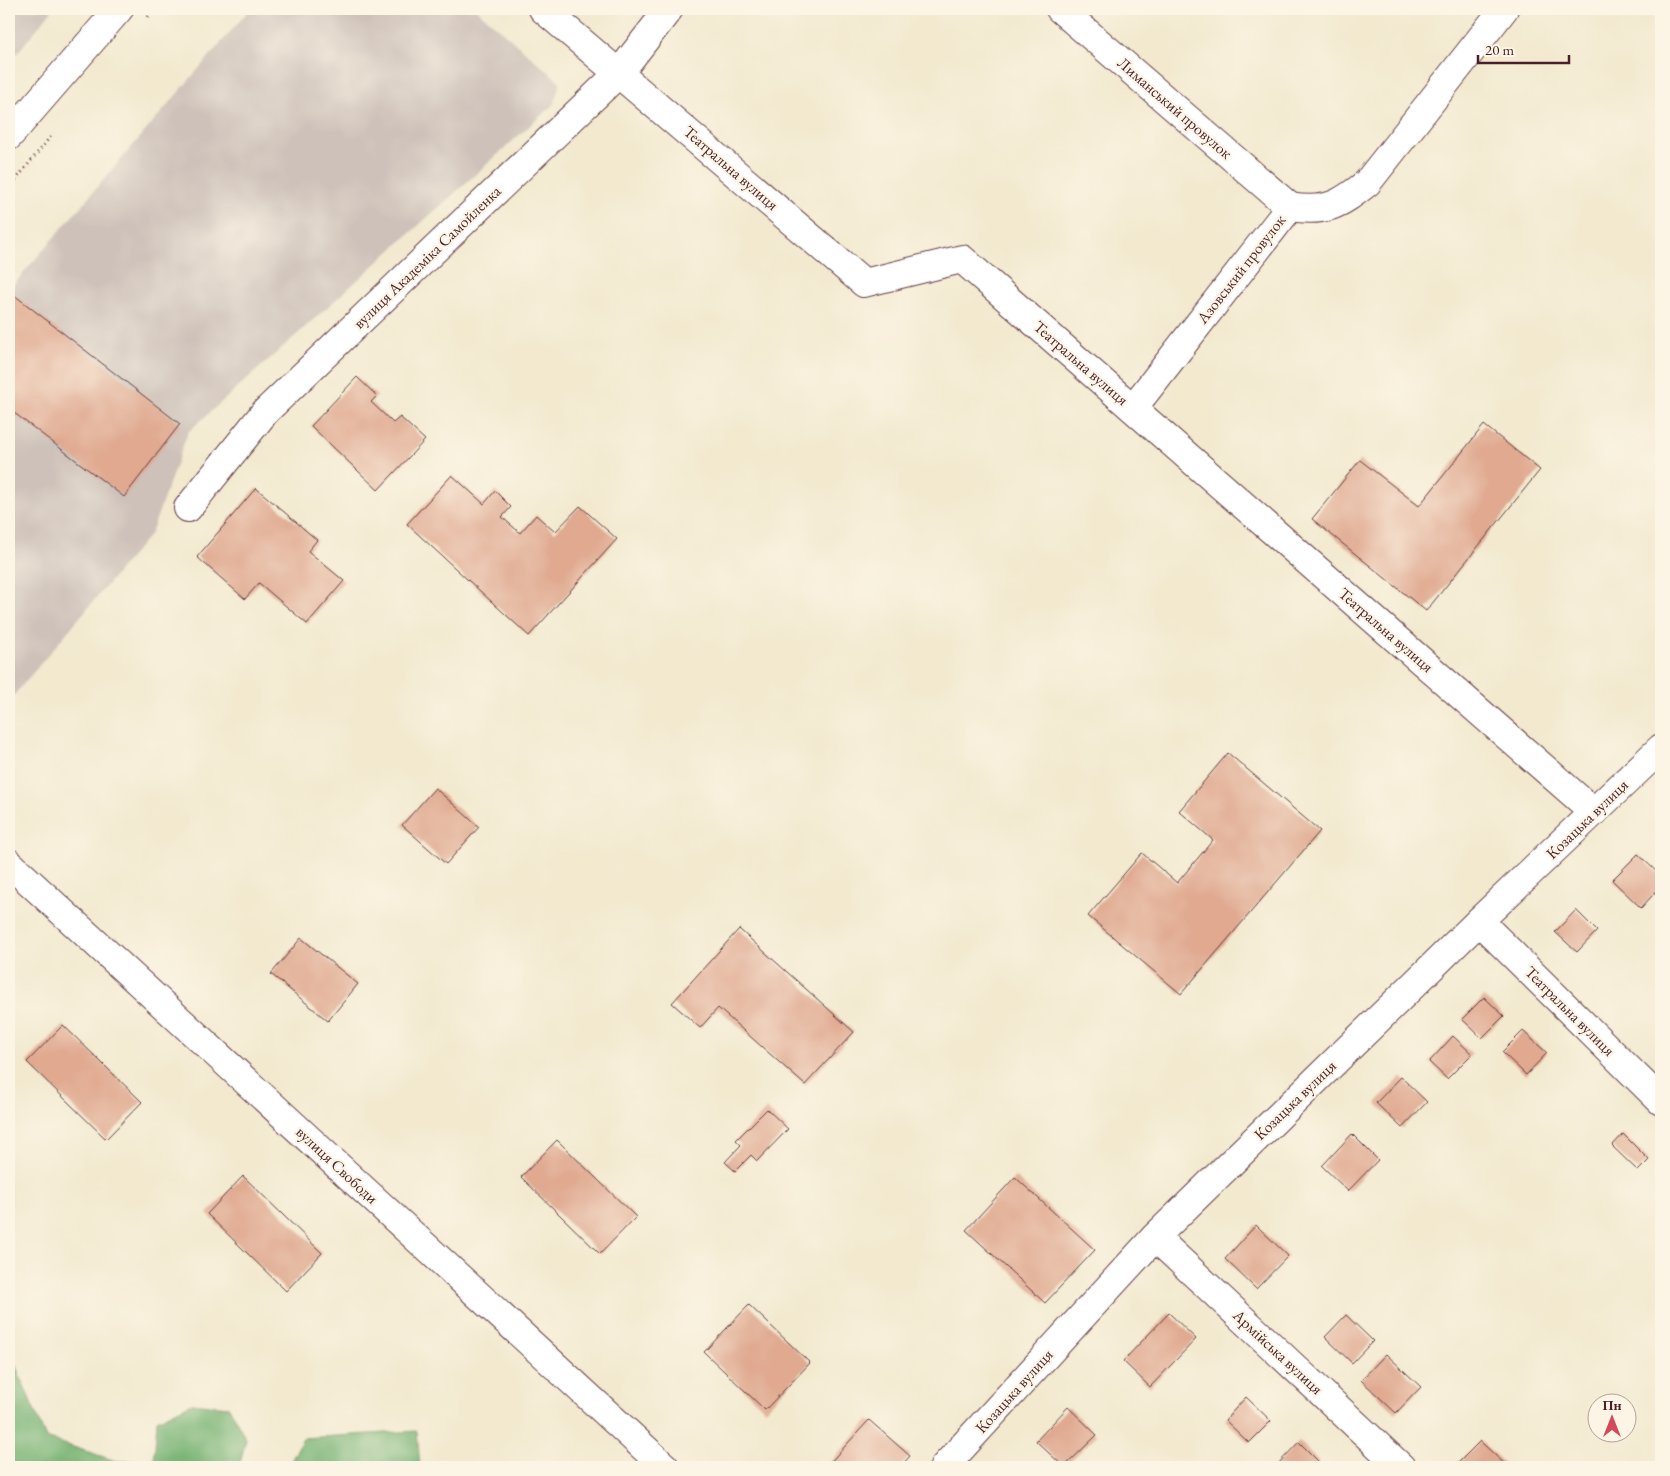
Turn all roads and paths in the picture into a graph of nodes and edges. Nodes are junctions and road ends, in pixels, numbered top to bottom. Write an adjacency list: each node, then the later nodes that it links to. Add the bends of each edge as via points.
1 (119, 9): 7 (street)
2 (543, 9): 6 (street, Театральна вулиця)
3 (669, 9): 6 (street, вулиця Академіка Самойленка)
4 (1060, 9): 8 (street, Лиманський провулок)
5 (1504, 9): 8 (street, Азовський провулок, via 1367,183 1342,203 1309,210)
6 (620, 72): 9 (street, Театральна вулиця, via 864,283 962,259); 10 (street, вулиця Академіка Самойленка, via 265,412)
7 (9, 136)
8 (1290, 207): 9 (street, Азовський провулок)
9 (1133, 408): 12 (street, Театральна вулиця)
10 (188, 508)
11 (1661, 748): 12 (street, Козацька вулиця)
12 (1594, 812): 14 (street, Козацька вулиця)
13 (9, 863): 17 (street, вулиця Свободи)
14 (1479, 921): 15 (street, Театральна вулиця); 16 (street, Козацька вулиця)
15 (1661, 1101)
16 (1155, 1237): 18 (street, Козацька вулиця); 19 (street, Армійська вулиця)
17 (664, 1467)
18 (944, 1467)
19 (1400, 1467)

